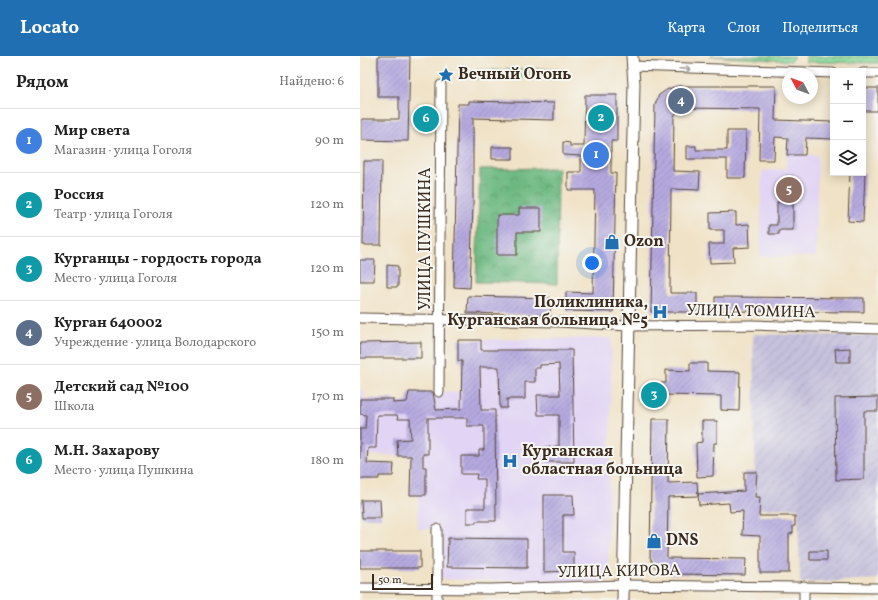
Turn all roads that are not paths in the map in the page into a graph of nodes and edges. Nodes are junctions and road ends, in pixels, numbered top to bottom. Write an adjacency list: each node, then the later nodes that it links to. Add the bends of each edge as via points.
1 (632, 61): 2 (street, one-way to 2); 8 (main road, via 634,84)
2 (830, 73)
3 (866, 73): 4 (street)
4 (878, 73)
5 (441, 85): 7 (street, УЛИЦА ПУШКИНА)
6 (360, 318): 7 (street, УЛИЦА ТОМИНА)
7 (440, 319): 8 (street, УЛИЦА ТОМИНА); 10 (street, УЛИЦА ПУШКИНА)
8 (628, 326): 9 (street, УЛИЦА ТОМИНА, via 752,325); 12 (main road)
9 (878, 329)
10 (439, 392)
11 (437, 529): 16 (street)
12 (623, 585): 13 (street, УЛИЦА КИРОВА); 16 (street, УЛИЦА КИРОВА); 18 (main road)
13 (804, 586): 15 (street, УЛИЦА КИРОВА); 19 (street)
14 (360, 588): 16 (street, УЛИЦА КИРОВА)
15 (878, 588)
16 (437, 589): 17 (street)
17 (436, 600)
18 (623, 600)
19 (804, 600)

